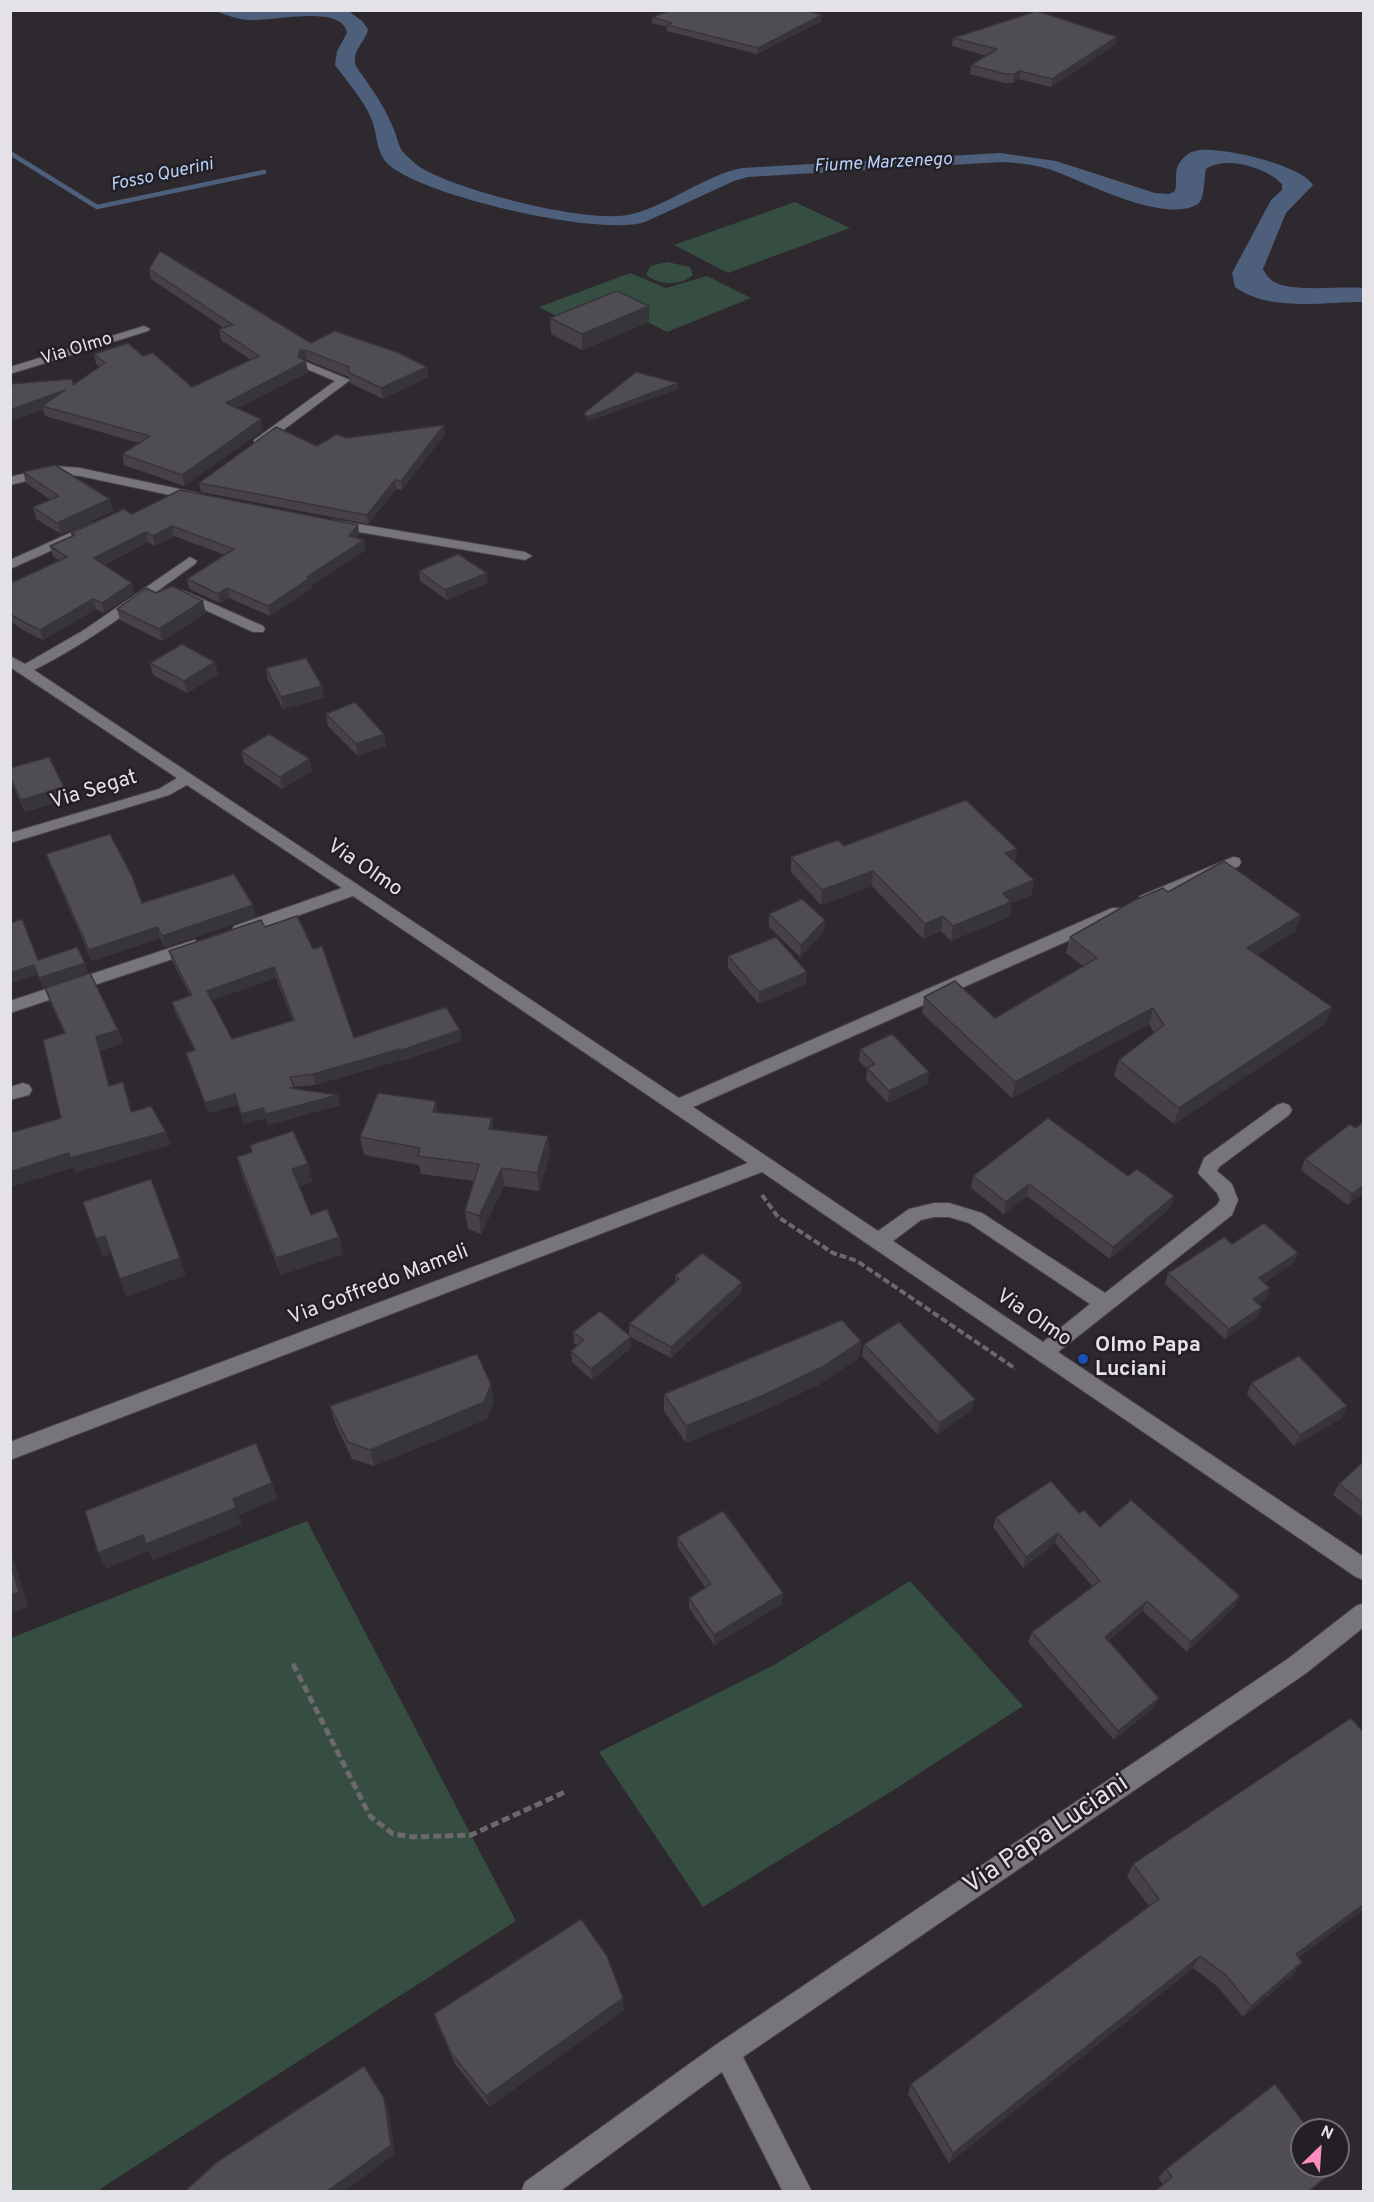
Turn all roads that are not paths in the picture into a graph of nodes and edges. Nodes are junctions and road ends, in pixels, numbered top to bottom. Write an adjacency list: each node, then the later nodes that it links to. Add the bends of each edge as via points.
1 (144, 329): 3 (street, Via Olmo)
2 (306, 365): 4 (street, via 344,380)
3 (10, 371)
4 (248, 450)
5 (10, 481): 7 (street, via 55,470)
6 (204, 481): 7 (street)
7 (186, 494): 8 (street)
8 (208, 500)
9 (103, 522): 13 (street)
10 (322, 522): 11 (street)
11 (525, 556)
12 (190, 561): 14 (street, Via Olmo)
13 (10, 566)
14 (159, 583): 15 (street); 16 (street, Via Olmo, via 46,660)
15 (258, 629)
16 (18, 665): 17 (street, Via Olmo)
17 (188, 778): 18 (street, Via Segat, via 164,792); 20 (street, Via Olmo)
18 (10, 838)
19 (1233, 862): 22 (street)
20 (354, 889): 21 (street); 22 (street, Via Olmo)
21 (10, 1006)
22 (678, 1106): 24 (street, Via Olmo)
23 (1283, 1110): 26 (street, via 1211,1163 1207,1173 1225,1189 1230,1200 1225,1210)
24 (762, 1164): 25 (street, Via Olmo); 28 (street, Via Goffredo Mameli)
25 (878, 1242): 26 (street, via 916,1214 949,1210 975,1218); 27 (street, Via Olmo)
26 (1105, 1303): 27 (street)
27 (1044, 1353): 29 (street, Via Olmo)
28 (10, 1451)
29 (1364, 1570)
30 (1364, 1613): 31 (street, Via Papa Luciani, via 1287,1673)
31 (726, 2053): 32 (street, Via Papa Luciani); 33 (street)
32 (535, 2192)
33 (798, 2192)

